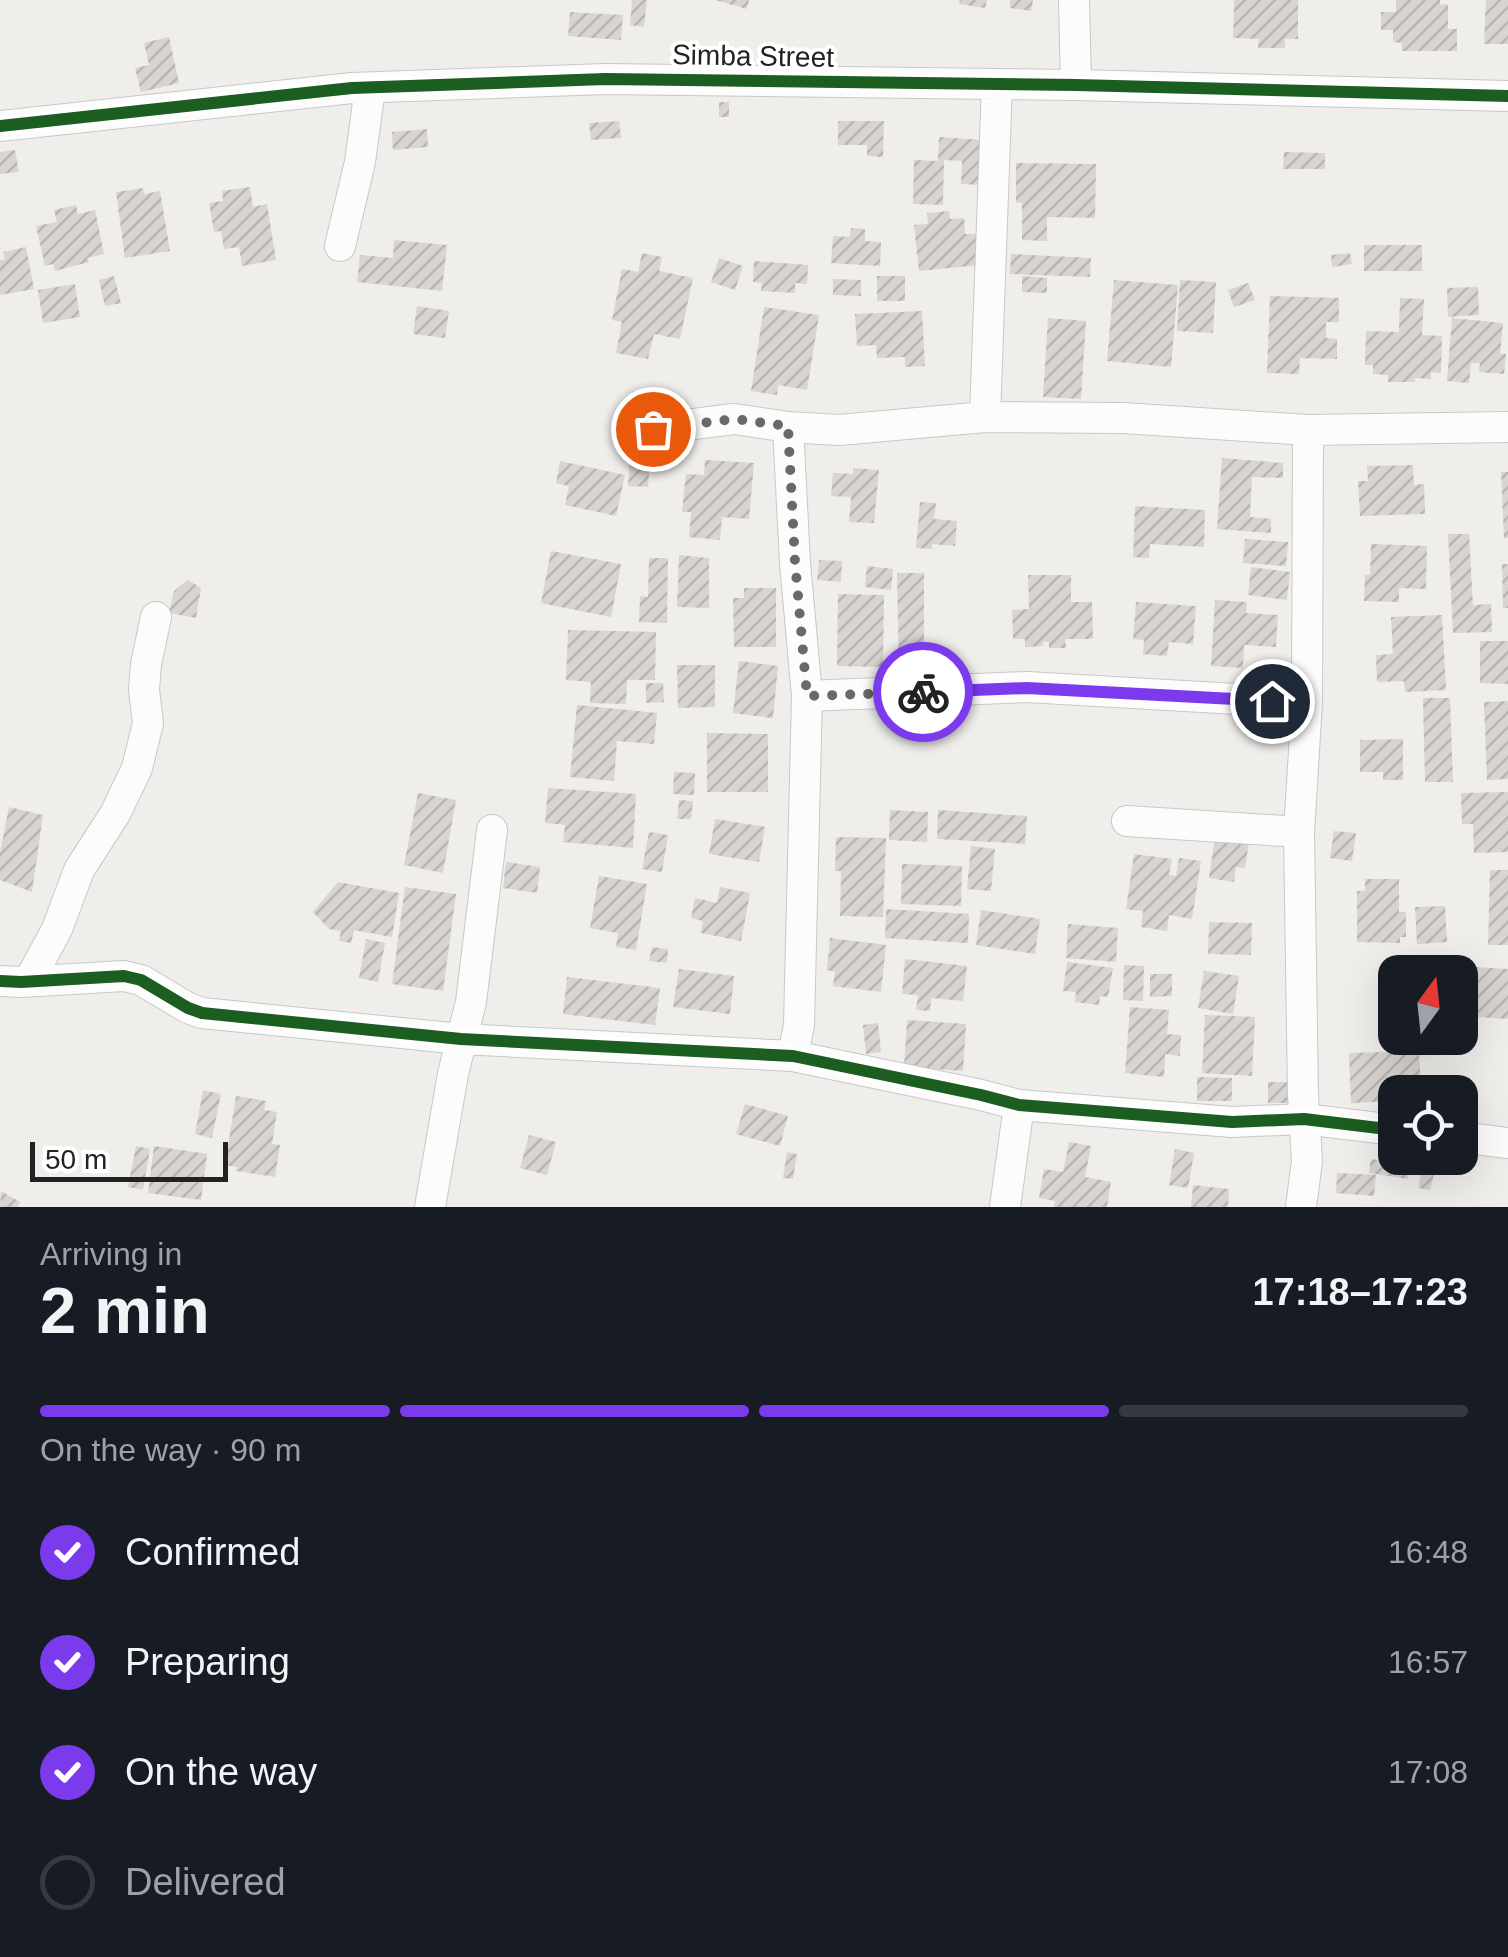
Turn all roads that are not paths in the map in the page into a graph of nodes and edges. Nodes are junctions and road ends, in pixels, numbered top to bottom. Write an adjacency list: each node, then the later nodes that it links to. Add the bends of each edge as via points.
1 (1074, 0): 3 (street)
2 (996, 84): 3 (street, Simba Street); 4 (street, Simba Street, via 605,79); 8 (street)
3 (1076, 85): 5 (street, Simba Street)
4 (370, 88): 6 (street, Simba Street); 7 (street)
5 (1508, 96)
6 (0, 126)
7 (340, 246)
8 (985, 417): 9 (street, via 839,430); 12 (street)
9 (788, 426): 11 (street, via 734,419); 14 (street)
10 (1508, 427): 12 (street)
11 (653, 429)
12 (1308, 430): 15 (street)
13 (156, 616): 19 (street, via 144,690 148,723 137,768 79,870 56,929)
14 (807, 696): 15 (street, via 1027,688); 21 (street)
15 (1307, 702): 18 (street)
16 (1127, 821): 18 (street)
17 (492, 830): 20 (street)
18 (1299, 832): 23 (street)
19 (14, 981): 20 (street, via 124,976 202,1013)
20 (461, 1038): 21 (street); 27 (street)
21 (794, 1056): 22 (street)
22 (1018, 1105): 23 (street, via 1232,1122); 28 (street)
23 (1304, 1119): 24 (street); 29 (street)
24 (1378, 1128)
25 (1478, 1139): 26 (street)
26 (1508, 1143)
27 (430, 1207)
28 (1005, 1207)
29 (1301, 1207)

